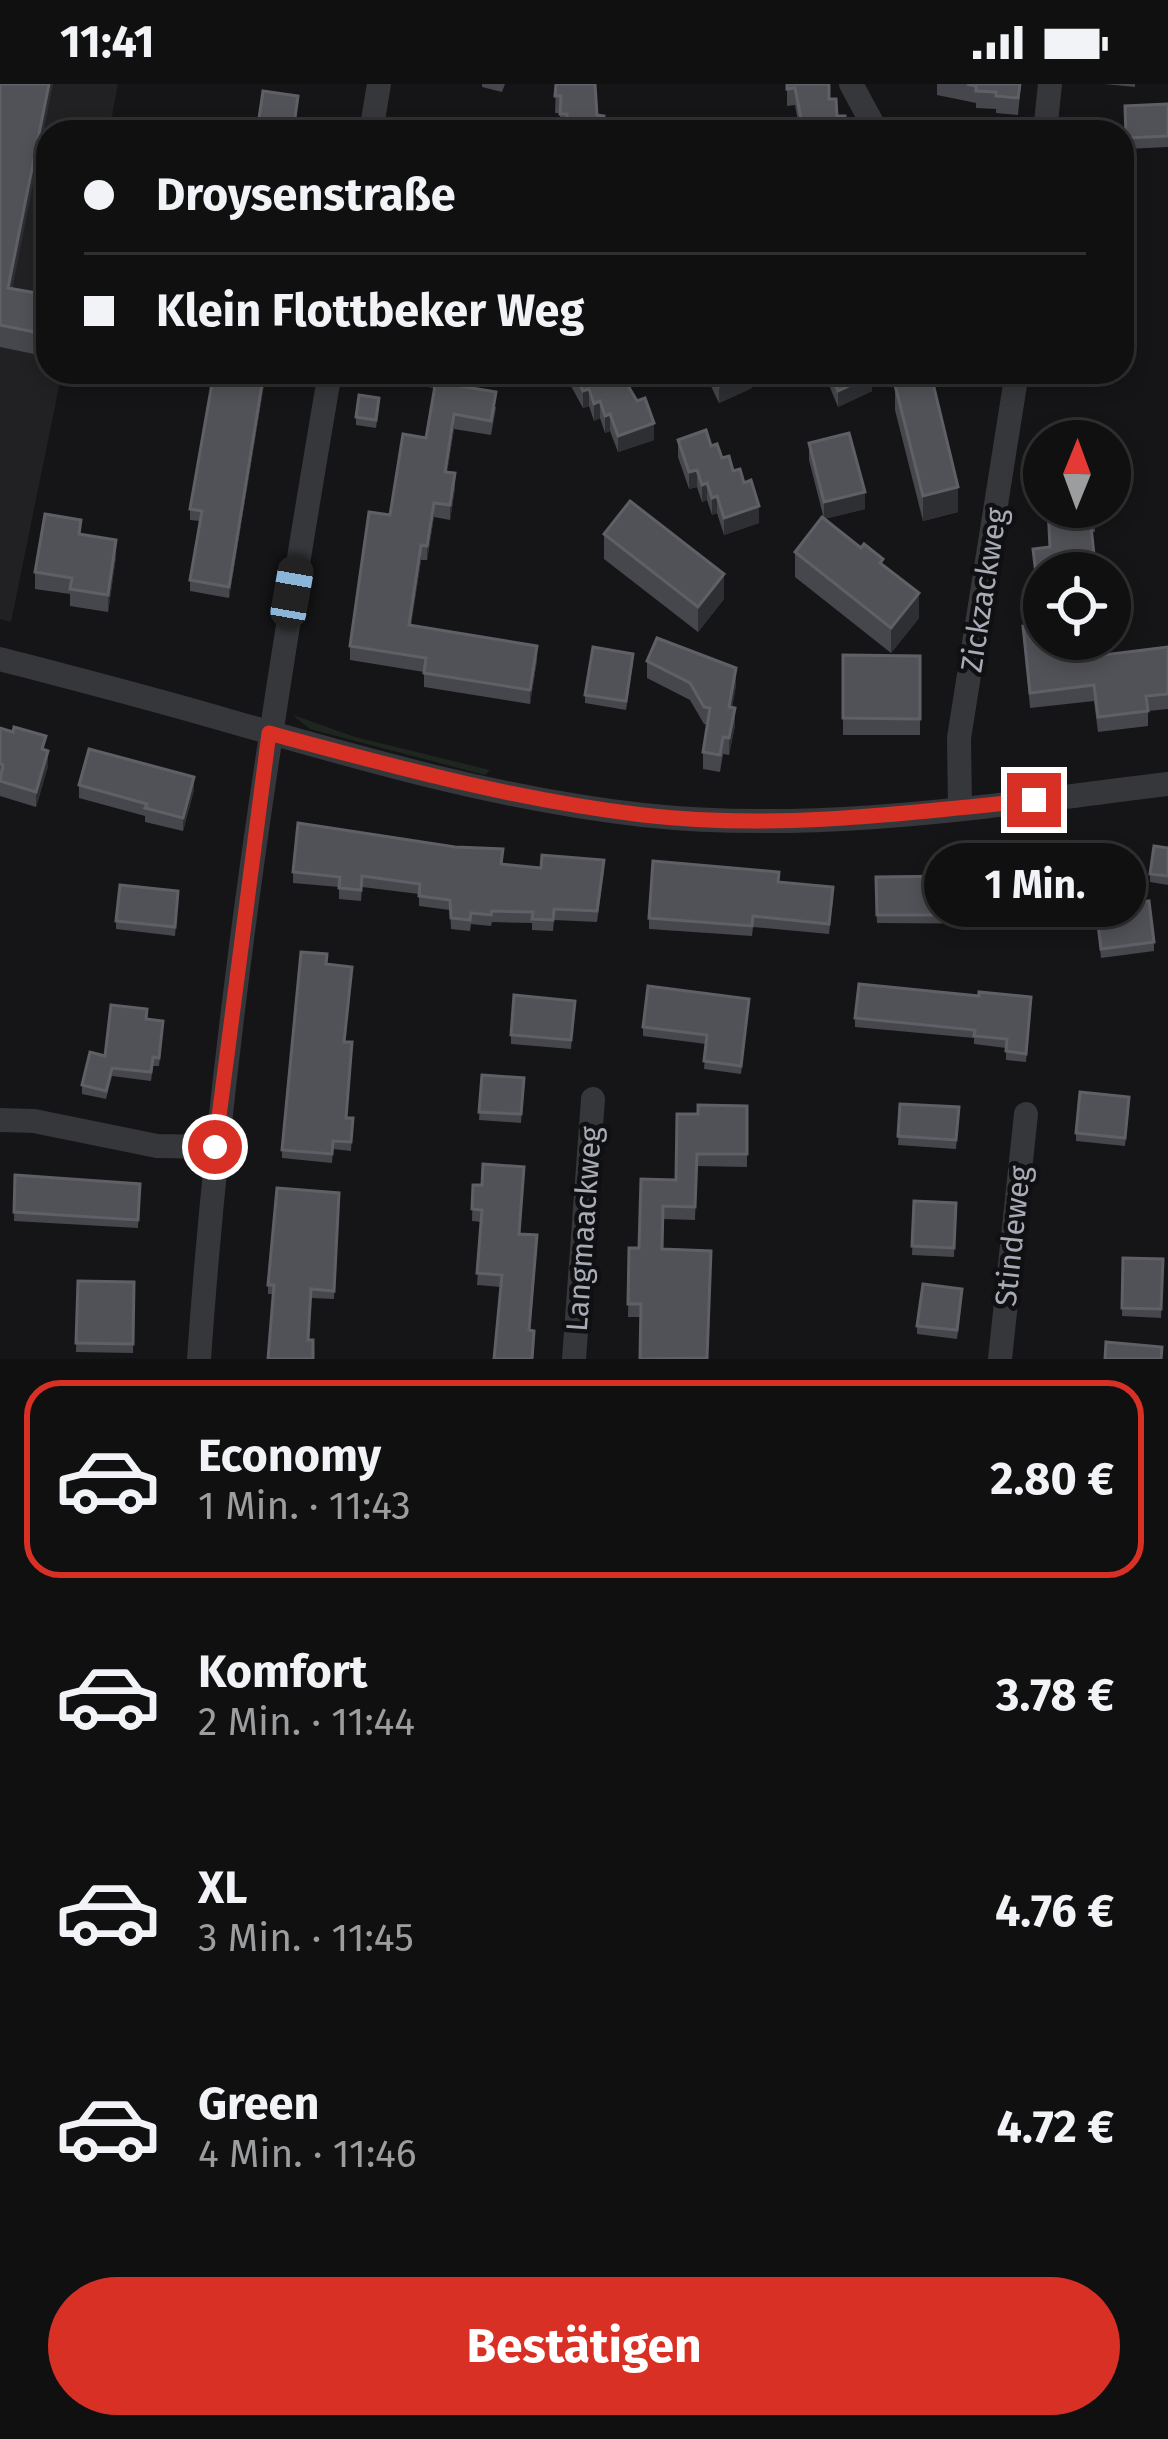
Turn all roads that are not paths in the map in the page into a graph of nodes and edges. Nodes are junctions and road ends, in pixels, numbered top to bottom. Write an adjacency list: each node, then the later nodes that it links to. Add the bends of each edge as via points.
1 (379, 84): 4 (street)
2 (851, 84): 5 (street)
3 (1050, 84): 6 (street)
4 (372, 120)
5 (870, 120)
6 (1046, 120)
7 (328, 384): 10 (street)
8 (1015, 384): 12 (street, Zickzackweg, via 959,738)
9 (0, 658): 10 (street)
10 (269, 733): 12 (street, via 432,777 646,815 829,819); 16 (street)
11 (1168, 784): 12 (street)
12 (961, 808)
13 (593, 1099): 18 (street, Langmaackweg)
14 (1026, 1114): 19 (street, Stindeweg)
15 (0, 1120): 16 (street, via 157,1146)
16 (215, 1147): 17 (street)
17 (200, 1359)
18 (574, 1359)
19 (1000, 1359)

